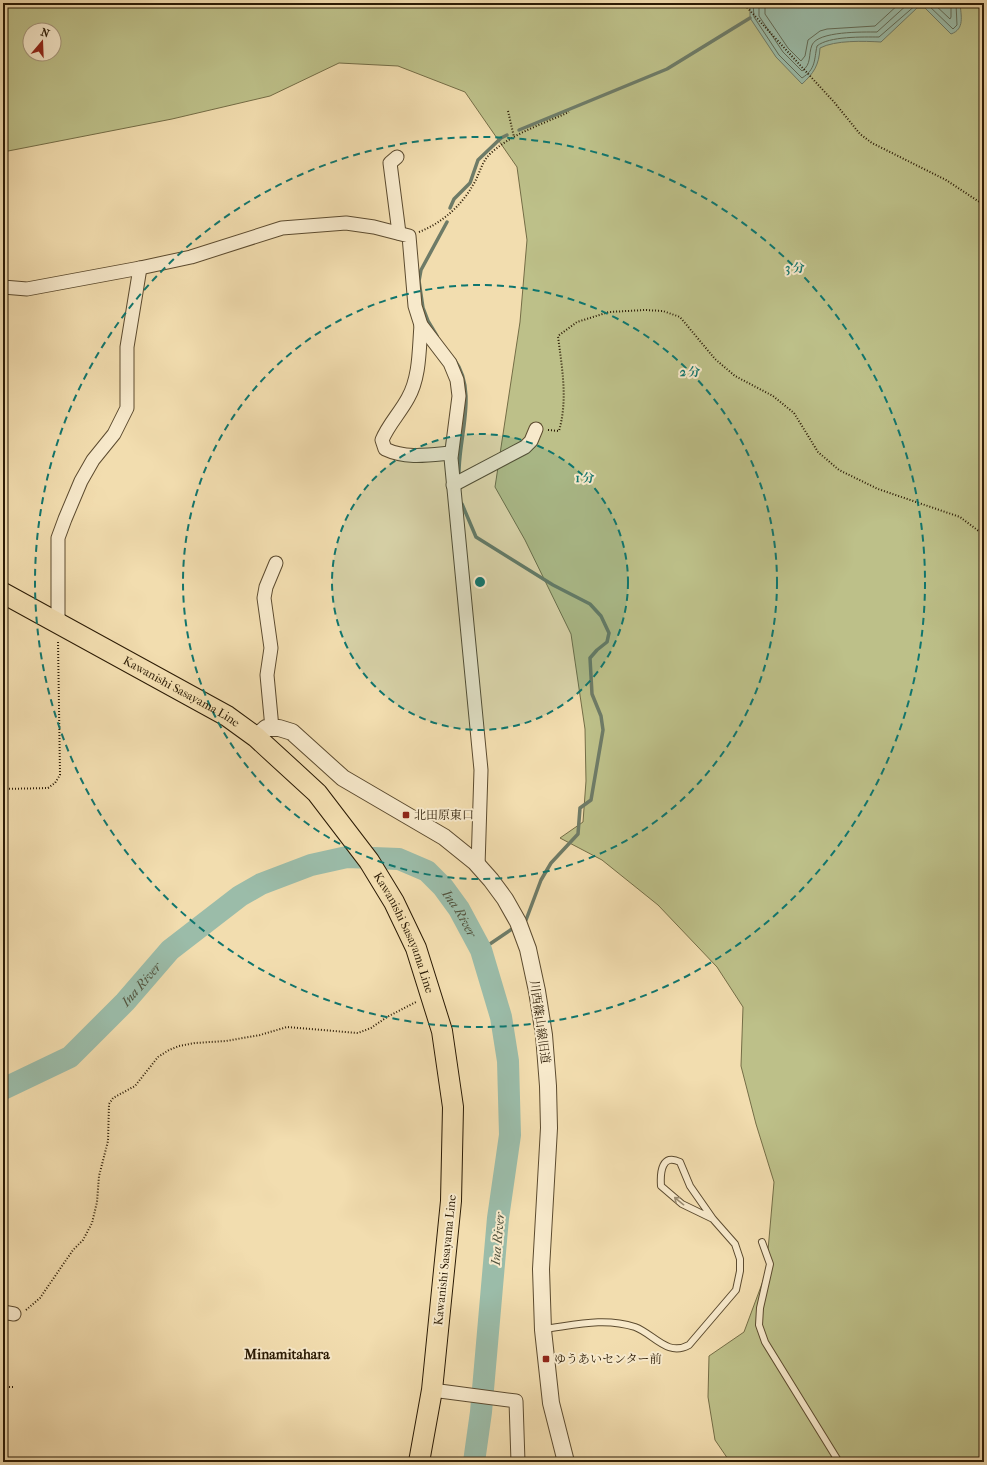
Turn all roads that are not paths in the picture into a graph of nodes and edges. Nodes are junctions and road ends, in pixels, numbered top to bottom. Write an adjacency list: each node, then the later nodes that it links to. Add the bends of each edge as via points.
1 (397, 157): 2 (street, via 390,163)
2 (404, 234): 3 (street, via 346,223 282,228 191,257); 5 (street, via 414,306)
3 (140, 268): 4 (street, via 27,289); 11 (street, via 127,347 127,408 114,434 93,460 81,481 58,538)
4 (3, 287)
5 (421, 325): 7 (street, via 450,363 457,380 459,396); 7 (street, via 417,373 409,397 387,428 382,440 385,449 408,456)
6 (536, 430): 8 (street, via 525,447)
7 (451, 453): 8 (street)
8 (458, 482): 13 (street, via 481,770)
9 (276, 563): 12 (street, via 264,598 271,648)
10 (3, 593): 11 (main road, Kawanishi Sasayama Line)
11 (58, 622): 12 (main road, Kawanishi Sasayama Line, via 227,716)
12 (264, 733): 13 (street, 川西篠山線旧道, via 280,728 292,732 343,778 444,837); 17 (main road, Kawanishi Sasayama Line, via 334,813 369,861 394,902 416,948 442,1031 452,1107 451,1200)
13 (478, 866): 16 (street, 川西篠山線旧道, via 506,899 518,922 528,949 544,1035 549,1128 541,1269)
14 (713, 1219): 14 (lane, one-way to 14, via 682,1204 661,1186 662,1166 668,1161 680,1162 690,1186); 16 (lane, via 735,1244 740,1259 740,1271 736,1290 689,1345 681,1349 665,1346 640,1329 622,1323 602,1321)
15 (762, 1242): 21 (lane, via 770,1264 760,1308 759,1325 765,1342)
16 (543, 1330): 20 (street, 川西篠山線旧道, via 552,1403)
17 (432, 1390): 18 (main road, Kawanishi Sasayama Line); 19 (street, via 516,1400)
18 (419, 1462)
19 (518, 1462)
20 (566, 1462)
21 (839, 1462)

